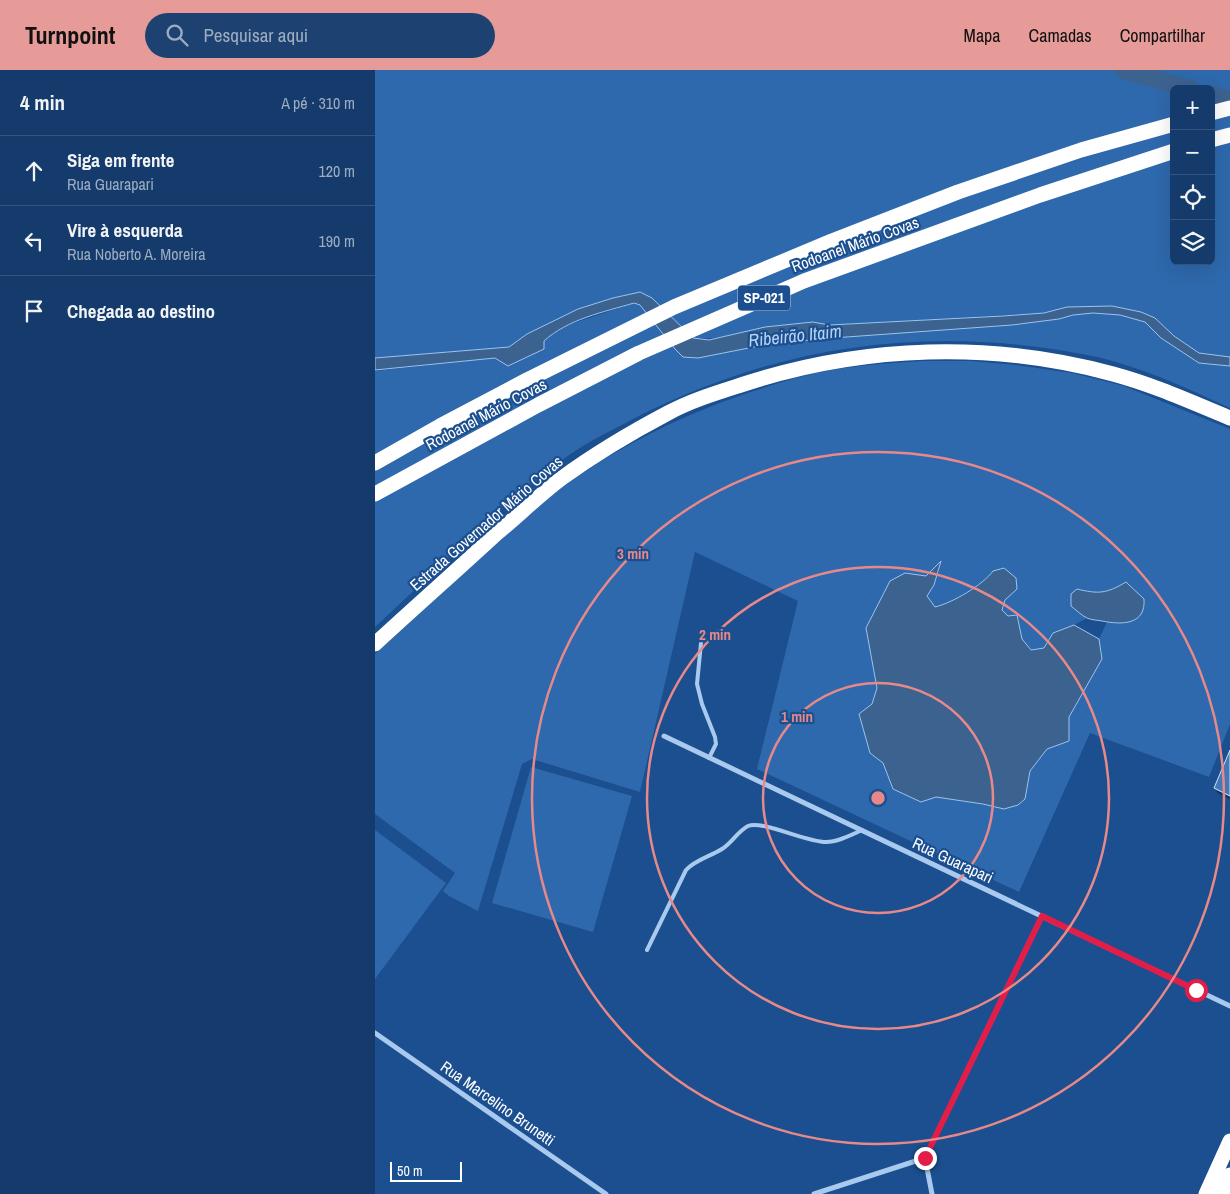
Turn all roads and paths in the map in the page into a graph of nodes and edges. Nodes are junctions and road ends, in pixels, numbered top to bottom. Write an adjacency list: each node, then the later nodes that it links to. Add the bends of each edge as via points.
1 (1230, 108): 2 (highway)
2 (1215, 112)
3 (1170, 125): 8 (highway, Rodoanel Mário Covas / SP-021, via 1081,150 958,192 674,307 440,426)
4 (1230, 135): 5 (highway)
5 (1215, 139)
6 (1170, 153): 9 (highway, Rodoanel Mário Covas / SP-021, via 1040,195 804,280 639,353)
7 (1230, 418): 11 (highway, Estrada Governador Mário Covas, via 1112,374 1049,360 981,352 867,356 766,377 669,412 561,479)
8 (375, 463)
9 (375, 494)
10 (701, 643): 13 (lane, via 697,684 716,744)
11 (375, 644)
12 (664, 736): 13 (street, Rua Guarapari)
13 (709, 758): 14 (street, Rua Guarapari)
14 (862, 830): 15 (street, Rua Guarapari); 16 (lane, via 826,842 807,840 759,824 749,826 728,846 686,870)
15 (1042, 916): 17 (street, Rua Guarapari); 20 (street)
16 (647, 950)
17 (1230, 1006)
18 (375, 1033): 22 (street, Rua Marcelino Brunetti)
19 (1230, 1141): 25 (highway)
20 (925, 1158): 23 (street); 24 (street)
21 (1230, 1175): 26 (highway)
22 (606, 1194)
23 (814, 1194)
24 (932, 1194)
25 (1206, 1194)
26 (1222, 1194)

